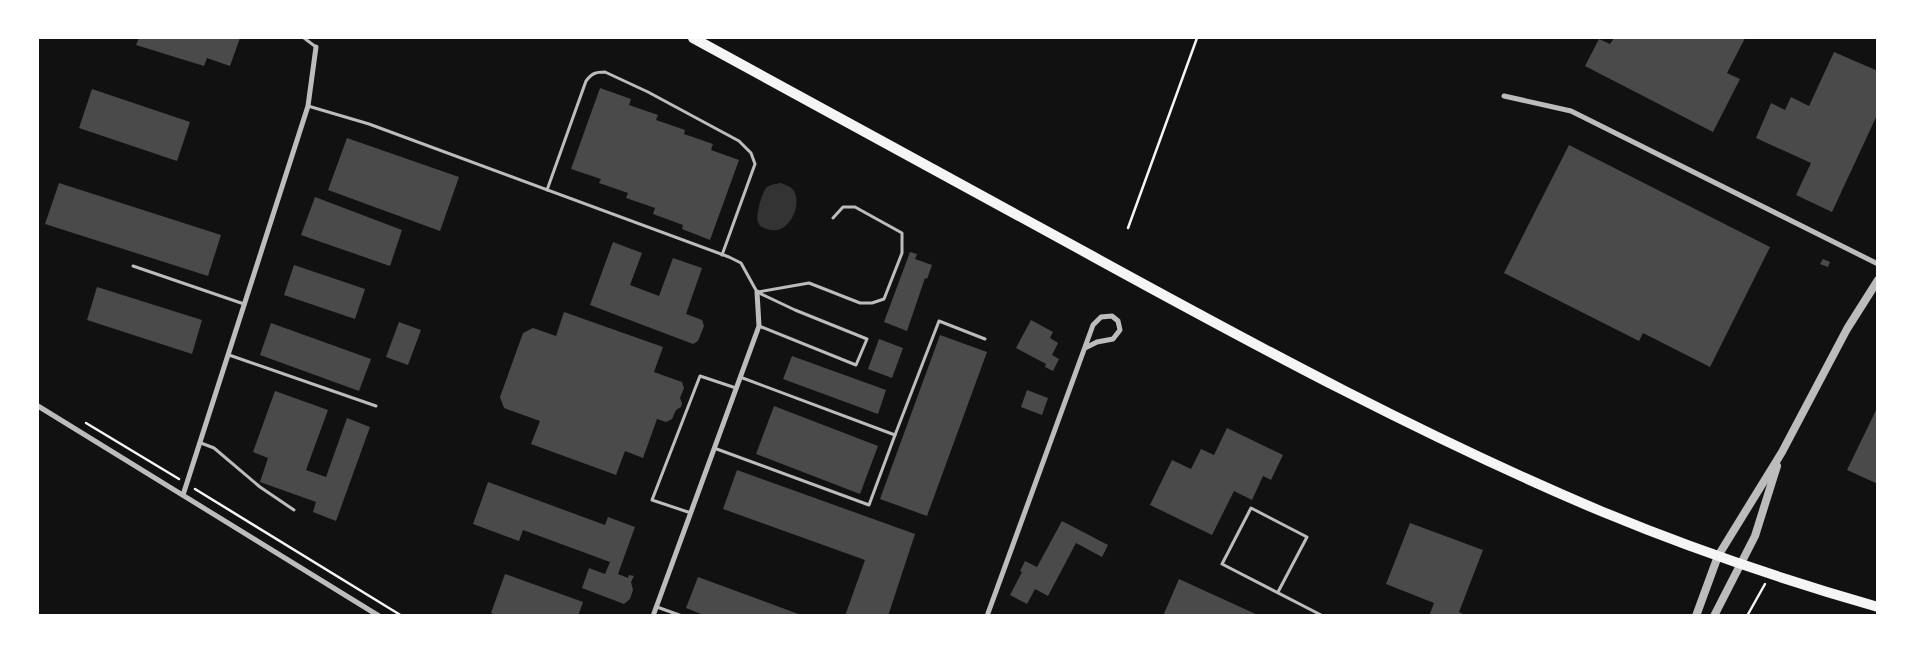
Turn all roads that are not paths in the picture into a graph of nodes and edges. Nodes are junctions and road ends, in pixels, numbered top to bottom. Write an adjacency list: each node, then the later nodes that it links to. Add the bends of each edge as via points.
1 (304, 38): 3 (lane)
2 (693, 38): 29 (main road, via 1338,388 1534,482)
3 (316, 47): 5 (street)
4 (1504, 96): 9 (street, via 1571,111)
5 (308, 106): 6 (lane, via 369,124); 13 (street)
6 (547, 190): 8 (lane); 8 (lane, via 586,81 591,74 605,72 739,141 751,153 754,164)
7 (834, 218): 12 (lane, via 843,207 856,207 902,233 902,252 884,298 872,304 860,303 809,283)
8 (722, 254): 12 (lane, via 741,263)
9 (1878, 264)
10 (133, 266): 13 (lane)
11 (1878, 280): 25 (street, via 1847,329)
12 (757, 292): 14 (street); 14 (lane, via 867,338 856,365)
13 (245, 304): 17 (street)
14 (759, 326): 18 (street)
15 (985, 338): 22 (lane, via 939,321)
16 (1086, 348): 16 (street, via 1093,325 1101,317 1112,316 1118,321 1120,330 1113,340 1097,342); 37 (street)
17 (229, 355): 21 (lane); 23 (street)
18 (740, 378): 19 (street); 22 (lane)
19 (736, 388): 24 (street); 28 (lane, via 700,376 652,500)
20 (38, 406): 26 (street)
21 (376, 406)
22 (895, 435): 24 (lane, via 869,505)
23 (201, 443): 26 (street); 27 (lane, via 214,448 260,487)
24 (714, 448): 28 (street)
25 (1782, 452): 29 (street); 30 (street, via 1755,536)
26 (183, 495): 34 (street)
27 (294, 510)
28 (691, 513): 32 (street)
29 (1718, 556): 30 (main road); 39 (street)
30 (1741, 563): 33 (main road); 40 (street)
31 (1278, 592): 31 (lane, via 1222,564 1251,508 1307,537); 38 (lane)
32 (656, 607): 35 (street); 36 (lane)
33 (1878, 607)
34 (379, 616)
35 (653, 616)
36 (682, 616)
37 (987, 616)
38 (1323, 616)
39 (1696, 616)
40 (1714, 616)

